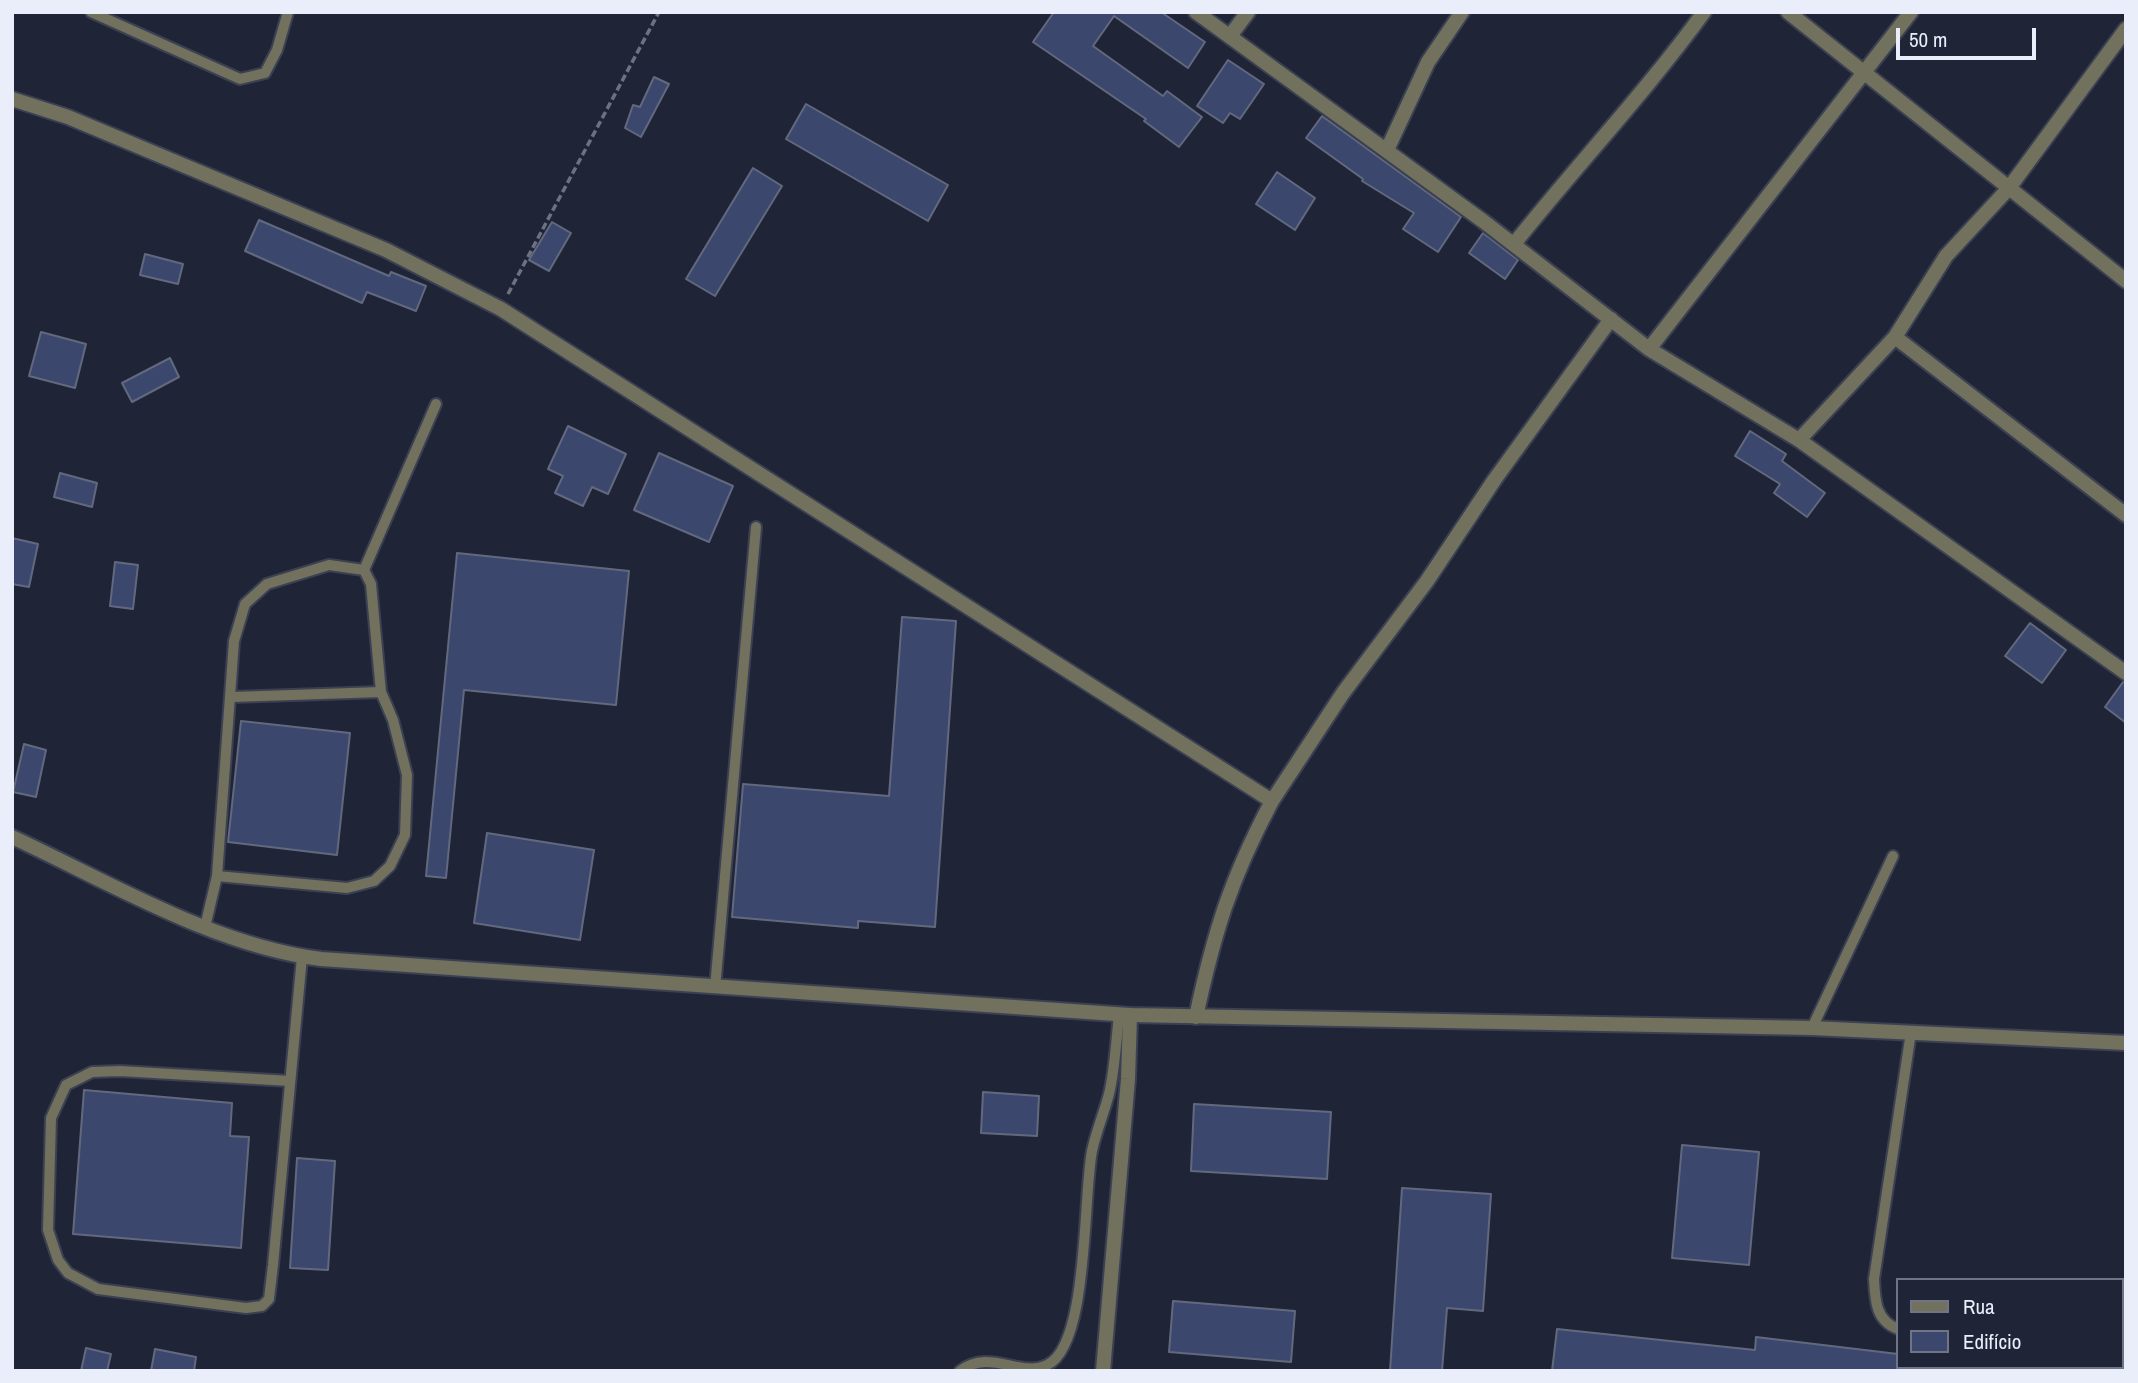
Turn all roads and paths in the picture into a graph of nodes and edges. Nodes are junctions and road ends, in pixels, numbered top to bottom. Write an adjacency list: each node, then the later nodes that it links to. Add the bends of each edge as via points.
1 (91, 12): 2 (lane, via 240,79 265,73)
2 (288, 12)
3 (659, 12): 18 (path)
4 (1196, 12): 11 (street)
5 (1248, 12): 11 (street)
6 (1462, 12): 14 (street, via 1428,62)
7 (1704, 12): 16 (street)
8 (1788, 12): 12 (street)
9 (1911, 12): 12 (street)
10 (2126, 29): 15 (street)
11 (1230, 36): 14 (street)
12 (1865, 72): 15 (street); 21 (street)
13 (12, 99): 18 (street, via 68,117 386,250)
14 (1387, 150): 16 (street)
15 (2009, 188): 17 (street); 20 (street, via 1946,256)
16 (1514, 244): 19 (street)
17 (2126, 281)
18 (501, 309): 30 (street)
19 (1611, 319): 21 (street); 30 (street, via 1343,693)
20 (1895, 337): 23 (street); 24 (street)
21 (1649, 349): 23 (street)
22 (436, 404): 26 (lane)
23 (1799, 440): 27 (street)
24 (2126, 515)
25 (756, 527): 36 (lane)
26 (365, 570): 28 (lane, via 372,584); 29 (lane, via 317,568 267,584 246,604 234,641)
27 (2126, 673)
28 (381, 692): 29 (lane); 33 (lane, via 407,775 405,835 390,866 374,880 347,888)
29 (232, 697): 33 (lane)
30 (1272, 801): 38 (street, via 1220,913)
31 (12, 837): 34 (street)
32 (1893, 856): 39 (lane)
33 (217, 876): 34 (lane)
34 (205, 927): 35 (street)
35 (302, 957): 36 (street); 42 (lane)
36 (715, 988): 37 (street)
37 (1125, 1015): 38 (street); 44 (lane, via 1110,1093 1092,1151 1077,1304 1066,1349 1047,1365 1031,1368 986,1361 970,1363); 45 (street, via 1128,1079)
38 (1196, 1017): 39 (street)
39 (1812, 1028): 40 (street)
40 (1910, 1032): 41 (street); 43 (lane, via 1874,1279 1878,1312 1886,1325)
41 (2126, 1043)
42 (290, 1081): 42 (lane, via 273,1265 268,1299 262,1306 246,1308 98,1289 68,1273 58,1260 48,1230 51,1118 66,1085 92,1072 120,1071)
43 (1896, 1328)
44 (960, 1371)
45 (1103, 1371)

